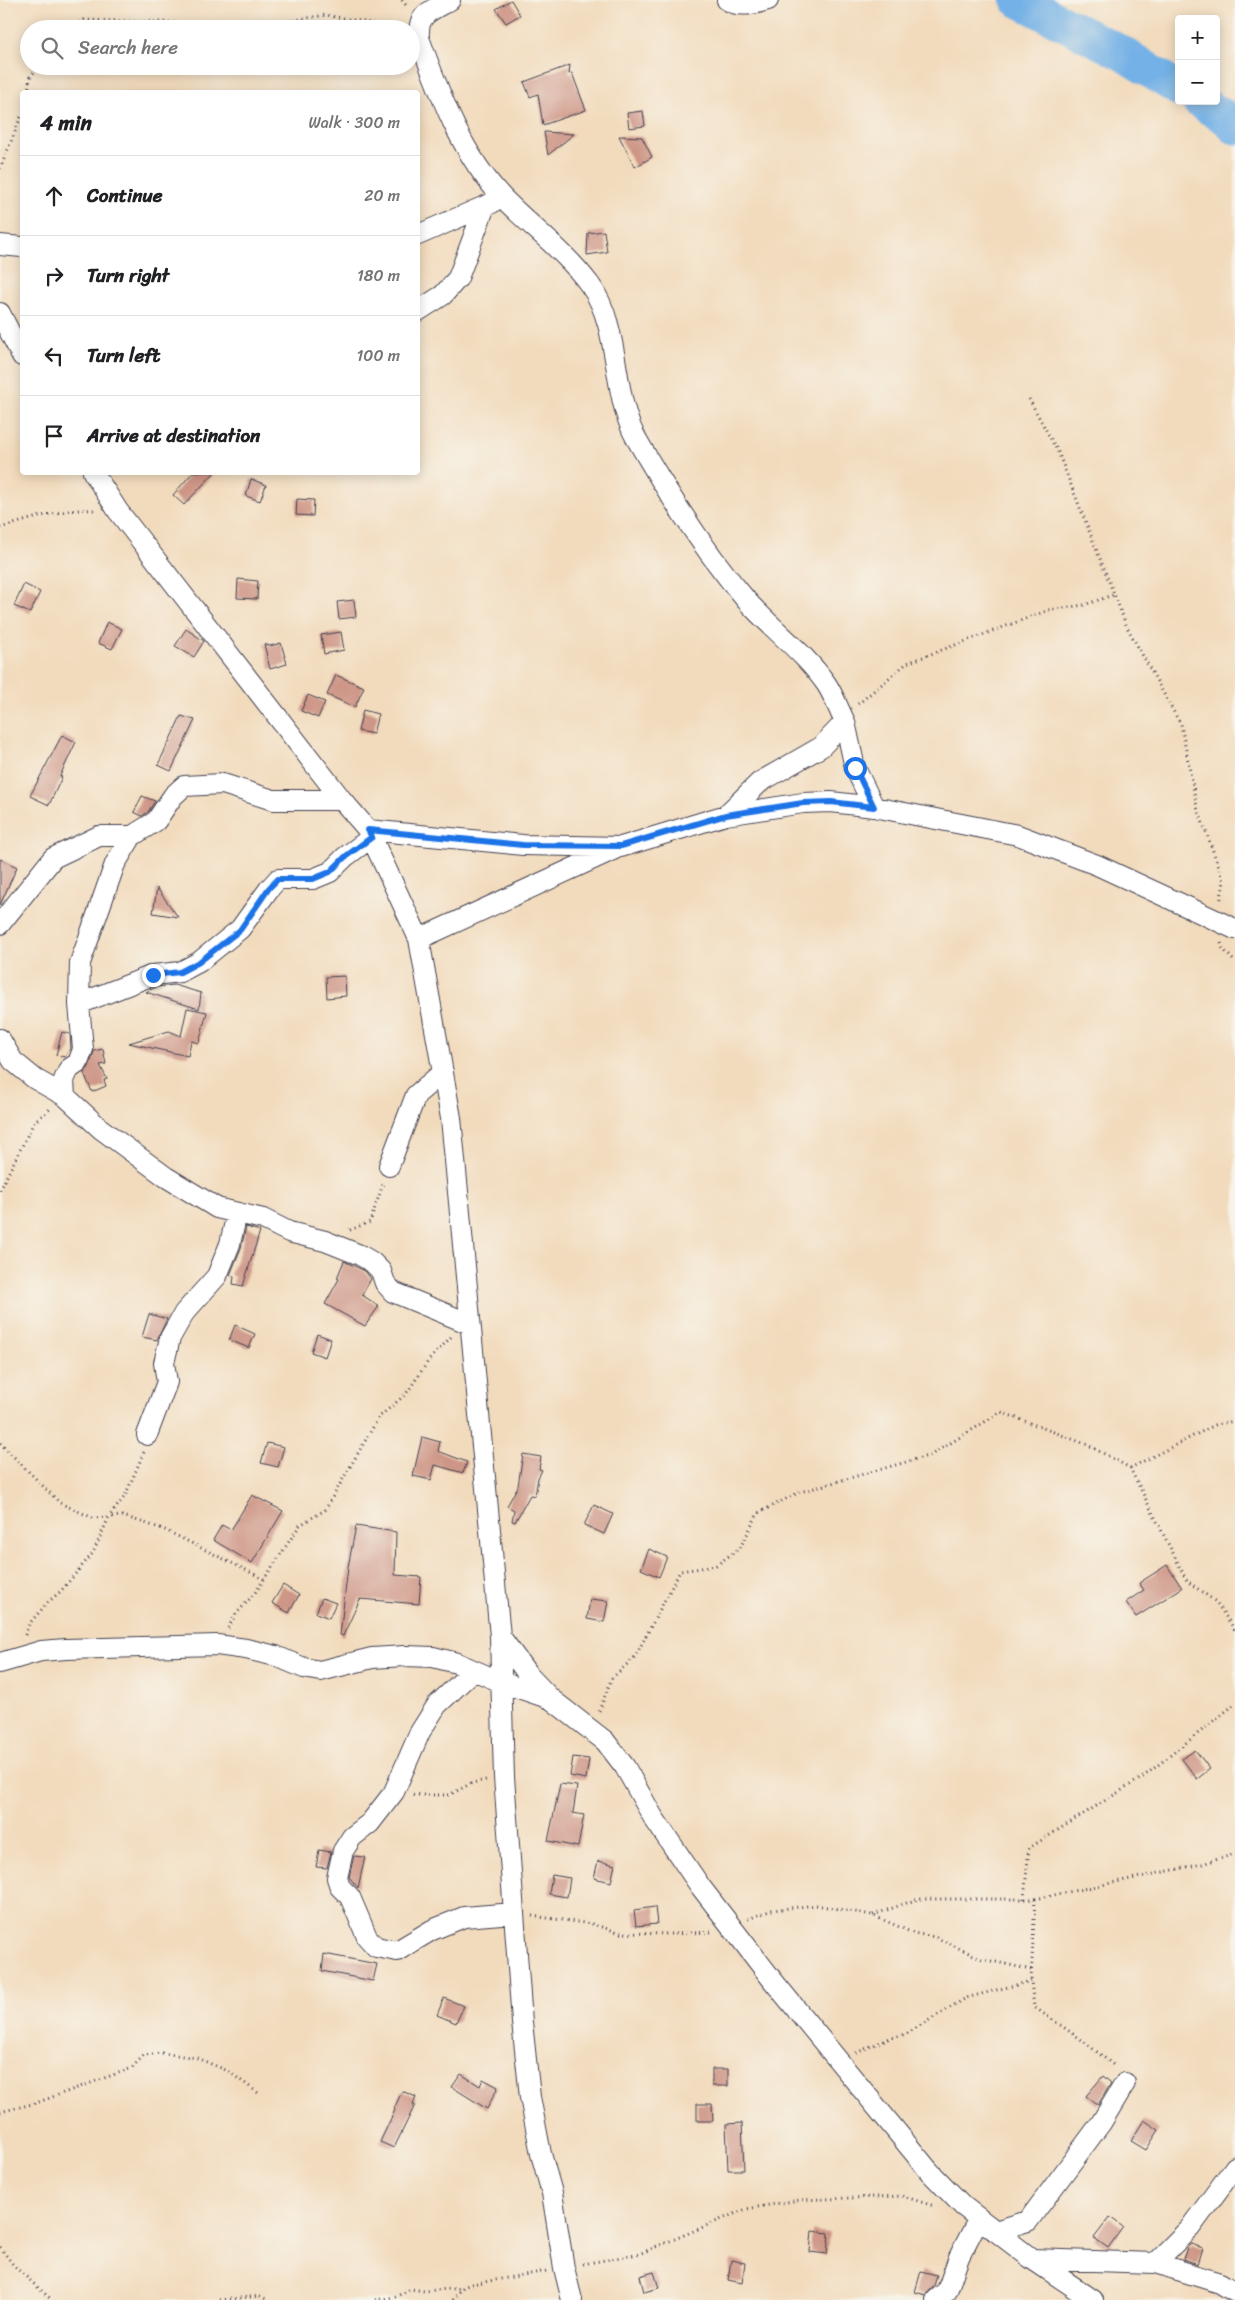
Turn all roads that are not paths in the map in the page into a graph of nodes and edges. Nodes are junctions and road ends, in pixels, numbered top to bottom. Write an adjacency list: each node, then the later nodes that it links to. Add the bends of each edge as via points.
1 (450, 0): 4 (street, via 426,14)
2 (727, 0): 3 (street, via 752,5)
3 (768, 0)
4 (420, 23)
5 (420, 41): 6 (street, via 454,127 482,172)
6 (494, 202): 7 (street); 10 (street, via 458,278 443,295); 14 (street, via 553,244 591,286 602,308 625,412 635,436 719,565 748,602 826,684)
7 (420, 234)
8 (0, 244): 9 (street)
9 (20, 247)
10 (420, 310)
11 (4, 321): 12 (street)
12 (20, 352)
13 (95, 475): 15 (street, via 118,511)
14 (845, 722): 16 (street, via 855,768); 17 (street, via 821,747 760,782)
15 (342, 800): 18 (street); 19 (street, via 273,800 223,784 184,786 156,821)
16 (874, 807): 17 (street, via 831,802 803,803); 22 (street, via 1018,835 1098,865)
17 (726, 815): 20 (street)
18 (370, 834): 20 (street, via 523,845); 23 (street); 24 (street, via 330,872 313,879 278,879 240,930 199,962 180,972 153,975 126,984)
19 (132, 836): 21 (street, via 99,836 54,858); 24 (street, via 115,864 80,963)
20 (621, 846): 23 (street)
21 (0, 924)
22 (1235, 929)
23 (419, 939): 26 (street)
24 (79, 1004): 27 (street, via 83,1049 78,1063 69,1069 64,1080)
25 (0, 1039): 27 (street, via 13,1062)
26 (443, 1072): 28 (street, via 416,1095); 30 (street, via 451,1118)
27 (65, 1096): 29 (street, via 101,1129 166,1177 217,1208)
28 (389, 1166)
29 (237, 1213): 30 (street, via 324,1241 372,1262 393,1292); 31 (street, via 230,1244 217,1276 184,1313 170,1338 164,1363 167,1382)
30 (470, 1324): 32 (street)
31 (147, 1434)
32 (500, 1636): 35 (street); 36 (street)
33 (8, 1660): 34 (street, via 40,1651 66,1649 217,1646 268,1654 320,1671 372,1658 405,1656 433,1657)
34 (473, 1671): 35 (street); 37 (street, via 437,1705 420,1732 394,1792 343,1851 337,1878 340,1887 350,1897 367,1937 376,1947 397,1950 464,1917)
35 (501, 1682): 36 (street); 37 (street)
36 (551, 1700): 40 (street, via 605,1741 625,1767 653,1817 731,1926 929,2171)
37 (514, 1913): 45 (street, via 530,2097)
38 (1125, 2083): 41 (street, via 1101,2123 1028,2221)
39 (1235, 2167): 43 (street, via 1190,2228)
40 (979, 2218): 41 (street); 46 (street, via 959,2257 947,2291)
41 (995, 2231): 42 (street)
42 (1032, 2259): 43 (street); 47 (street)
43 (1155, 2263): 44 (street, via 1220,2283)
44 (1235, 2292)
45 (572, 2300)
46 (936, 2300)
47 (1093, 2300)

